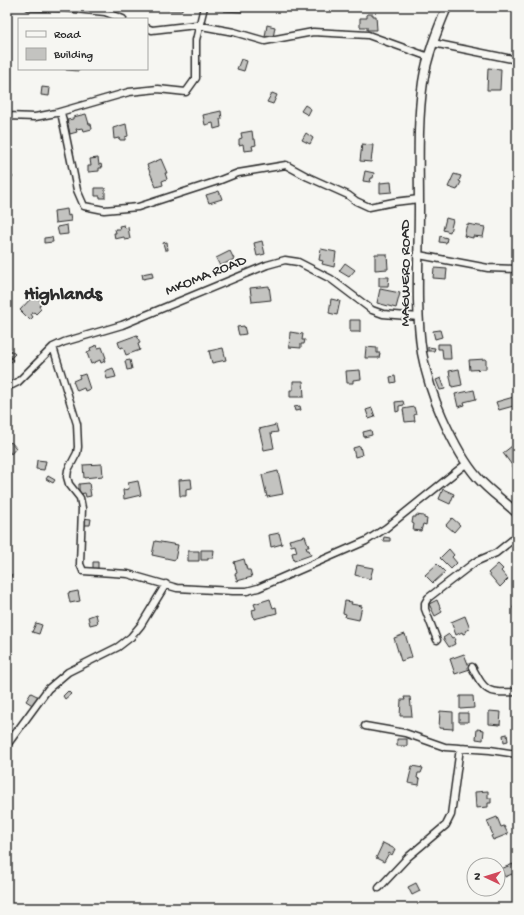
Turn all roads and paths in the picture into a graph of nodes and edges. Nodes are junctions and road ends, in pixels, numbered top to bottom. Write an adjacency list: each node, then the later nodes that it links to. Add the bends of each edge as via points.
1 (29, 7): 2 (street)
2 (64, 7): 5 (street, via 105,12)
3 (204, 7): 6 (street)
4 (447, 7): 8 (street, MAGWERO ROAD)
5 (120, 18)
6 (200, 26): 7 (street); 9 (street, via 265,41 313,32 368,35); 11 (street, via 196,40 196,78 186,92 158,89 129,92)
7 (148, 28)
8 (433, 43): 9 (street, MAGWERO ROAD); 10 (street)
9 (429, 57): 13 (street, MAGWERO ROAD, via 419,114)
10 (517, 60)
11 (61, 112): 12 (street, via 35,117); 13 (street, via 77,190 84,206 104,210 138,207 238,173 286,165 369,207)
12 (7, 116)
13 (419, 199): 14 (street, MAGWERO ROAD)
14 (419, 255): 15 (street, via 488,268); 16 (street, MAGWERO ROAD)
15 (517, 269)
16 (419, 317): 17 (street, MKOMA ROAD, via 383,314 360,302 331,279 298,262 285,260 267,265 122,325); 19 (street, MAGWERO ROAD, via 422,355 430,383 441,415)
17 (53, 347): 18 (street, MKOMA ROAD, via 18,382); 22 (street, via 77,424 78,447 67,477 80,498 82,508 81,569 83,572 128,574)
18 (7, 385)
19 (466, 463): 20 (street, MAGWERO ROAD, via 479,480); 22 (street, via 386,528 366,541 258,588 234,591 177,588)
20 (517, 513)
21 (517, 536): 23 (street, via 428,598 425,607)
22 (166, 584): 27 (street, via 142,625 131,637 118,648 68,672 48,689)
23 (437, 640)
24 (472, 667): 25 (street, via 482,685 490,691)
25 (517, 692)
26 (365, 726): 28 (street, via 405,733 445,747)
27 (7, 745)
28 (460, 748): 29 (street); 30 (street, via 452,815 446,825 408,857)
29 (517, 754)
30 (379, 888)

